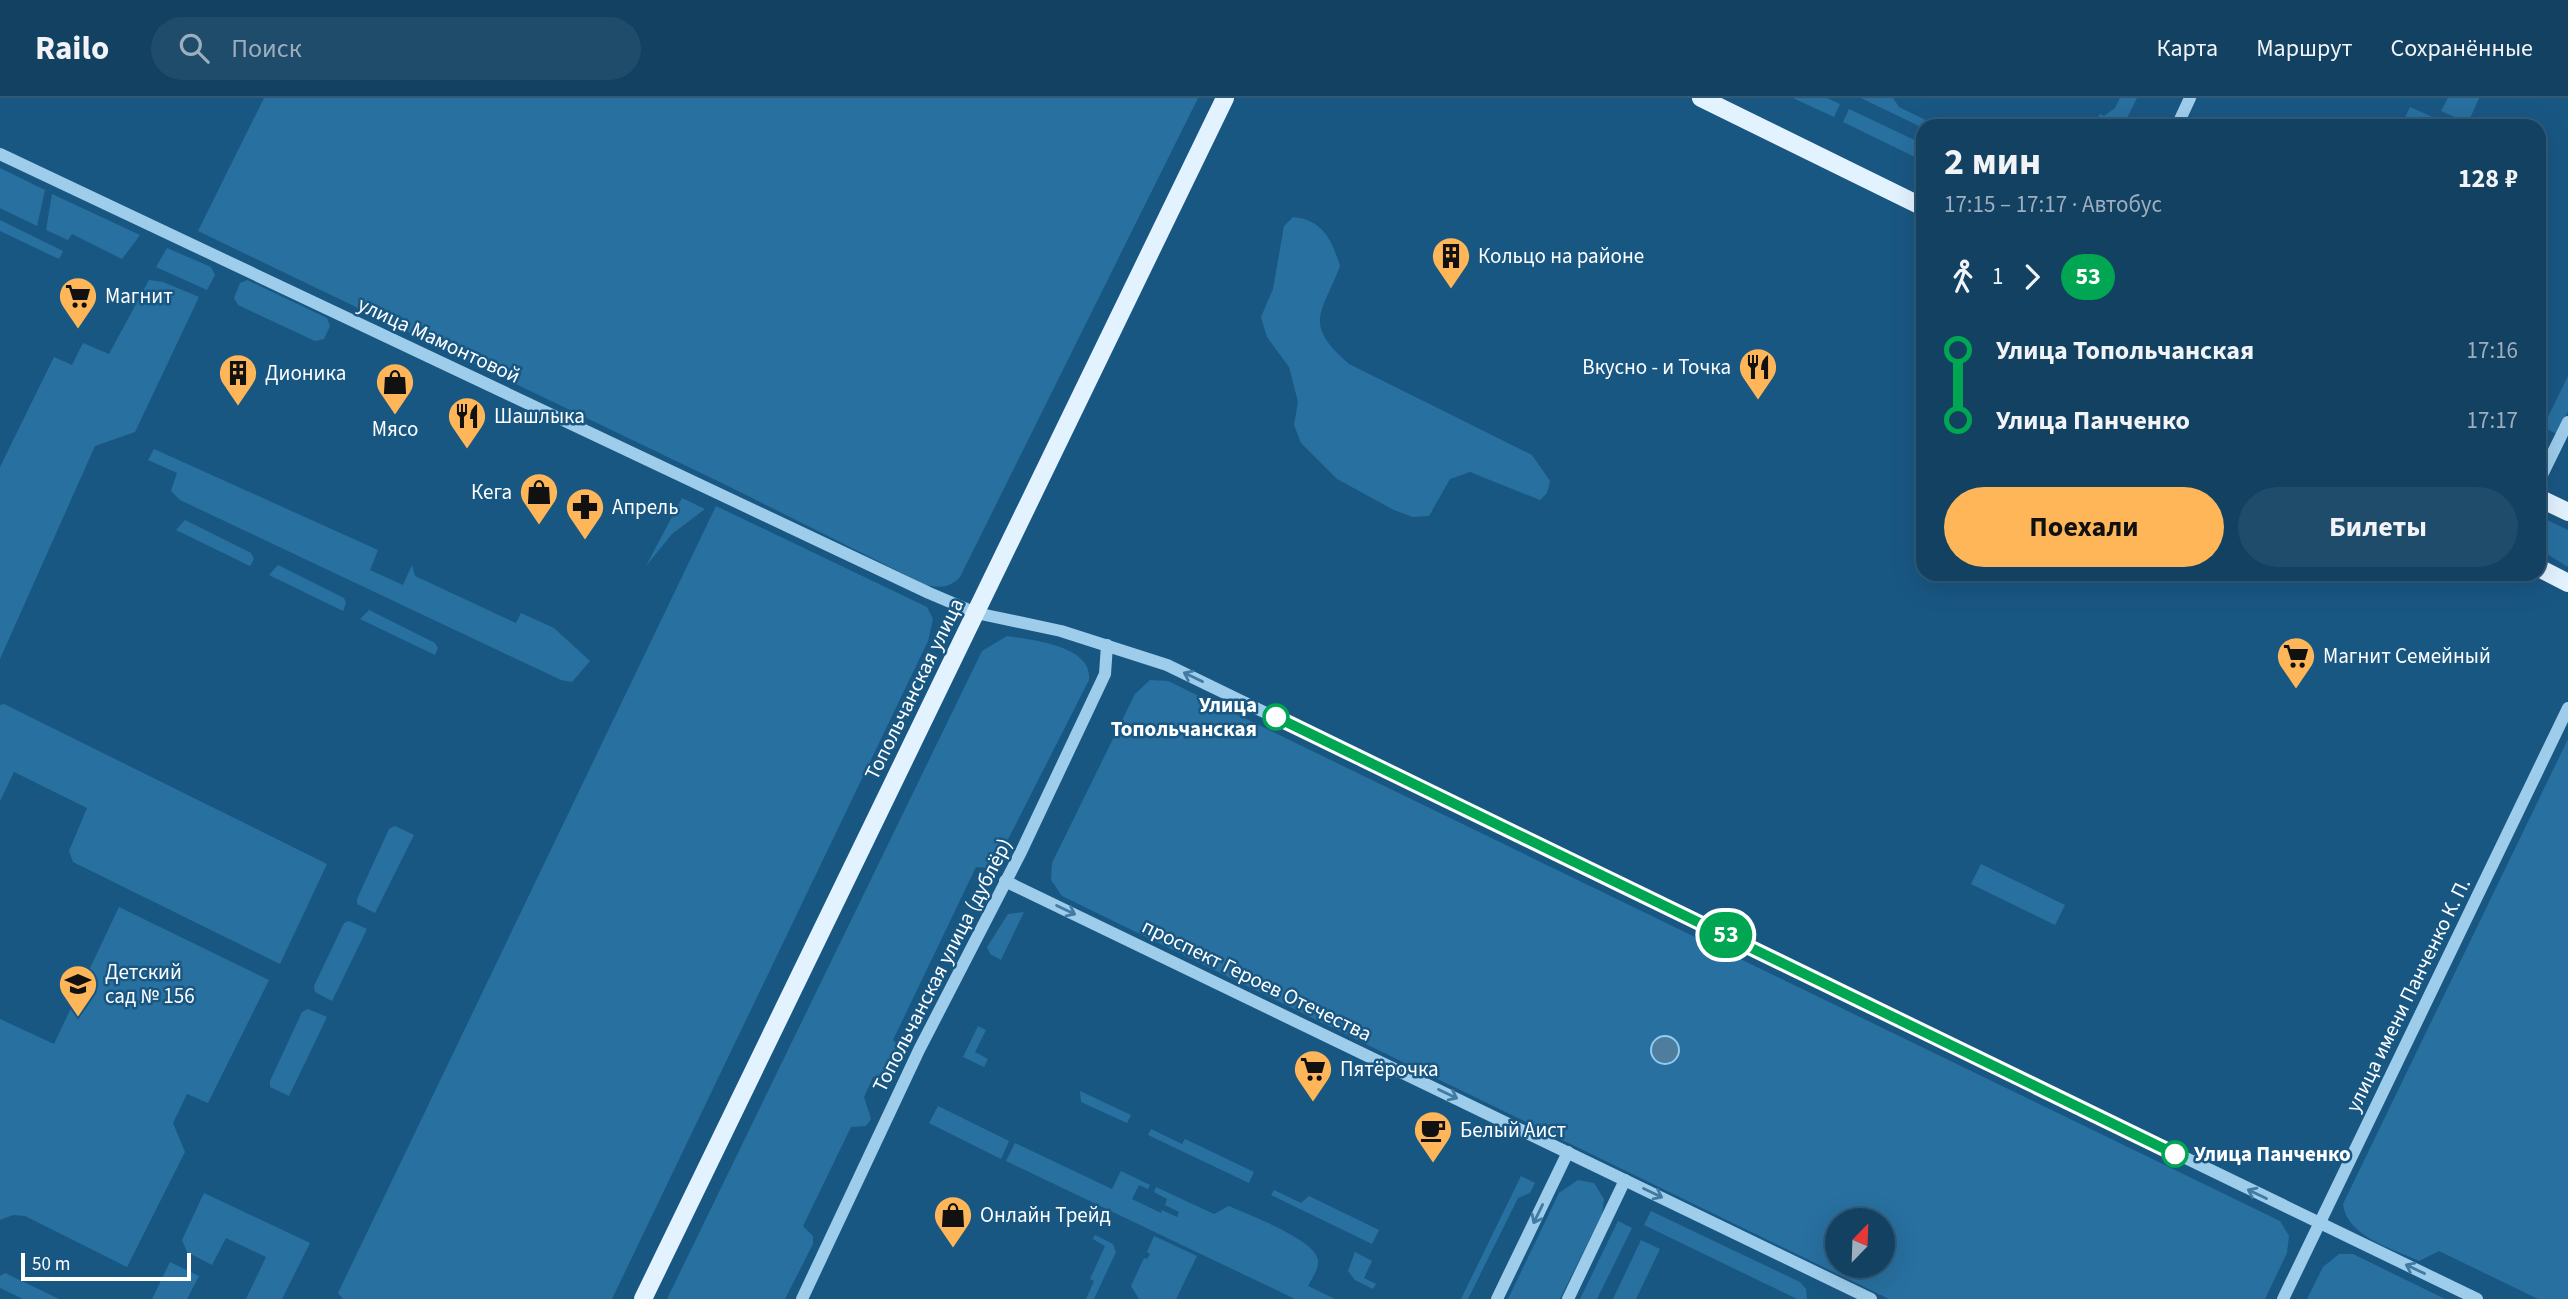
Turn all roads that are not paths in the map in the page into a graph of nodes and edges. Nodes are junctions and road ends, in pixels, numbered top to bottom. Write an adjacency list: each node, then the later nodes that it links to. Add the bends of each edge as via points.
1 (1225, 98): 13 (main road, Топольчанская улица)
2 (1701, 98): 6 (main road)
3 (2190, 98): 4 (street)
4 (2180, 119)
5 (0, 154): 13 (street, улица Мамонтовой)
6 (1916, 204)
7 (2568, 422): 8 (street)
8 (2546, 467)
9 (2546, 501): 10 (main road)
10 (2568, 512)
11 (2546, 572): 12 (main road)
12 (2568, 583)
13 (976, 613): 14 (street); 20 (main road, Топольчанская улица)
14 (1107, 645): 16 (street, Топольчанская улица (дублёр), via 1105,674); 19 (street, one-way to 14, via 1191,676)
15 (2568, 708): 19 (street, улица имени Панченко К. П.)
16 (1005, 881): 17 (street, проспект Героев Отечества, one-way to 17); 21 (street, Топольчанская улица (дублёр), via 919,1050)
17 (1568, 1152): 18 (street, проспект Героев Отечества); 22 (street, one-way to 22)
18 (1625, 1180): 23 (street); 24 (street, проспект Героев Отечества, one-way to 24)
19 (2319, 1224): 25 (street, улица имени Панченко К. П.); 26 (street, one-way to 19)
20 (643, 1299)
21 (802, 1299)
22 (1497, 1299)
23 (1568, 1299)
24 (1871, 1299)
25 (2283, 1299)
26 (2477, 1299)

